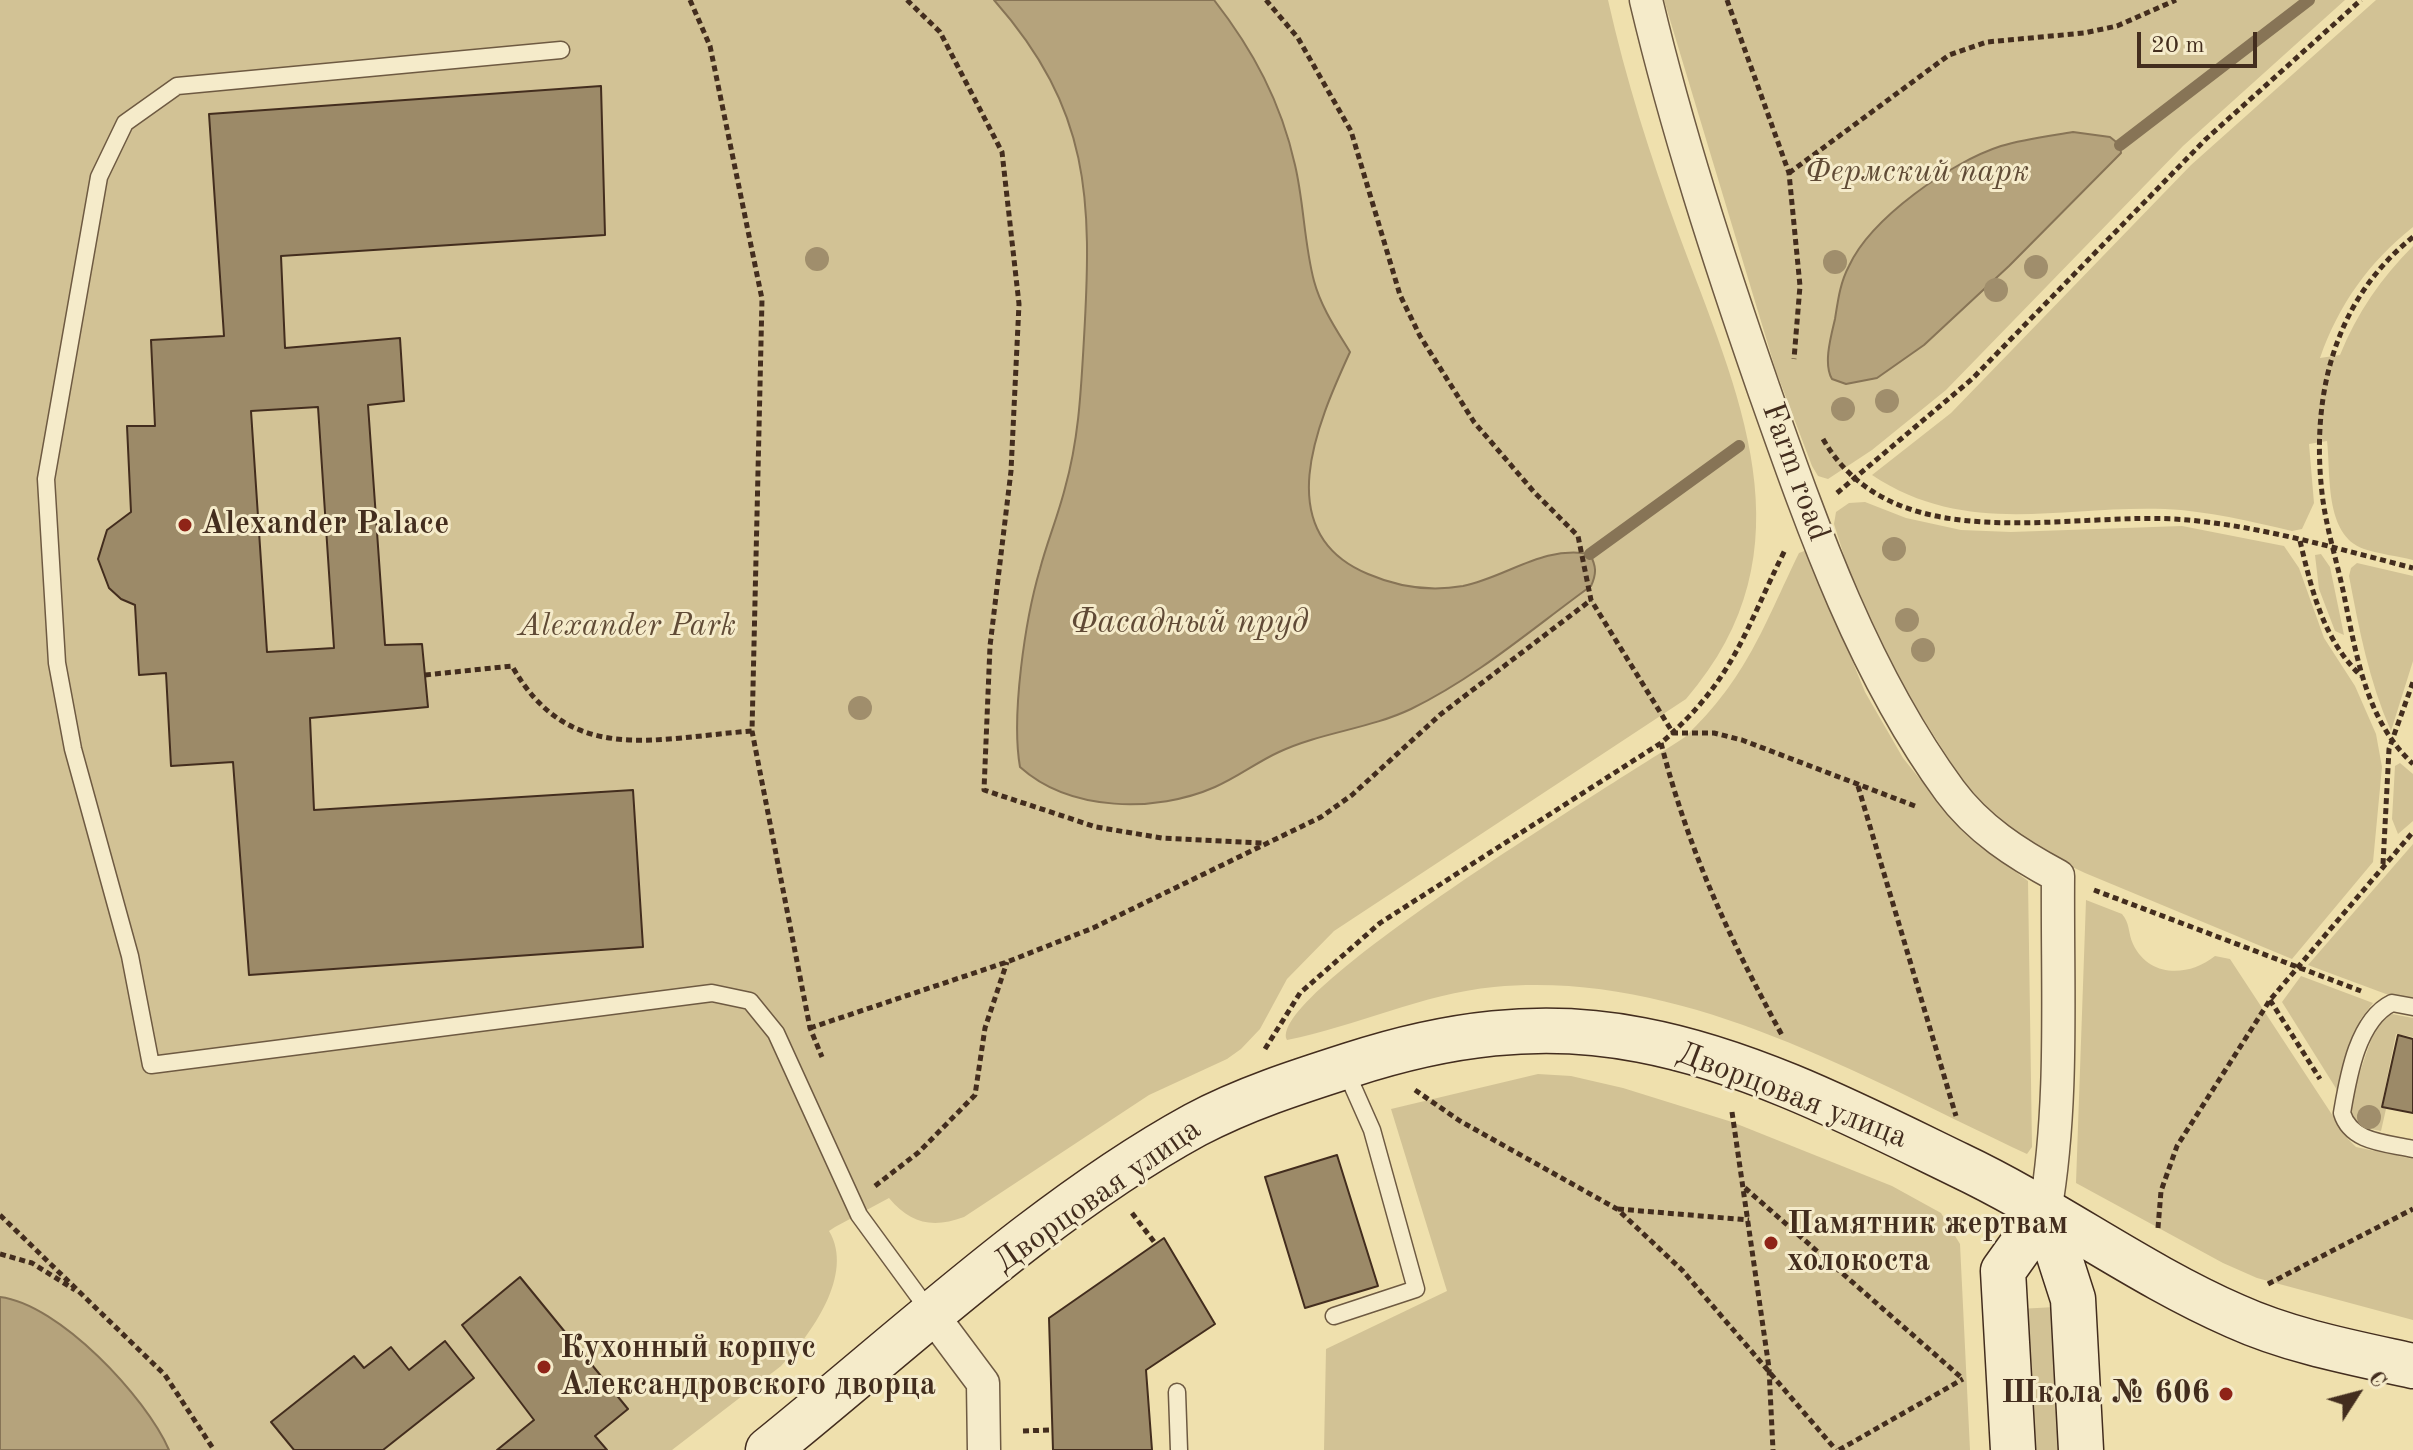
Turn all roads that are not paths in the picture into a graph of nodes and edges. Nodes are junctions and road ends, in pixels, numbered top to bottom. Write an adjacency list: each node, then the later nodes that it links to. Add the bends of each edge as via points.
1 (1646, 0): 6 (street, Farm road, via 1721,264 1809,516 1871,659 1951,793 2007,846 2058,876 2056,1089)
2 (561, 50): 7 (lane, via 177,86 125,123 99,177 46,479 49,569 57,663 73,749 130,956 151,1065 731,994 750,1001 776,1033 859,1215)
3 (2413, 1007): 5 (lane, via 2392,1003 2369,1024 2342,1113 2358,1136)
4 (1344, 1067): 6 (main road, Дворцовая улица, via 1497,1031 1557,1029 1642,1040 1721,1061 1868,1121); 7 (main road, Дворцовая улица, via 1241,1103 1146,1154); 8 (lane, via 1372,1130 1416,1289)
5 (2413, 1149)
6 (2045, 1212): 9 (main road, Дворцовая улица, via 2163,1281 2241,1319); 14 (main road, via 2003,1271); 15 (main road, via 2073,1299)
7 (933, 1316): 11 (main road, Дворцовая улица); 12 (street, via 983,1383)
8 (1334, 1316)
9 (2413, 1366)
10 (1177, 1392): 13 (lane)
11 (768, 1450)
12 (984, 1450)
13 (1179, 1450)
14 (2013, 1450)
15 (2081, 1450)

